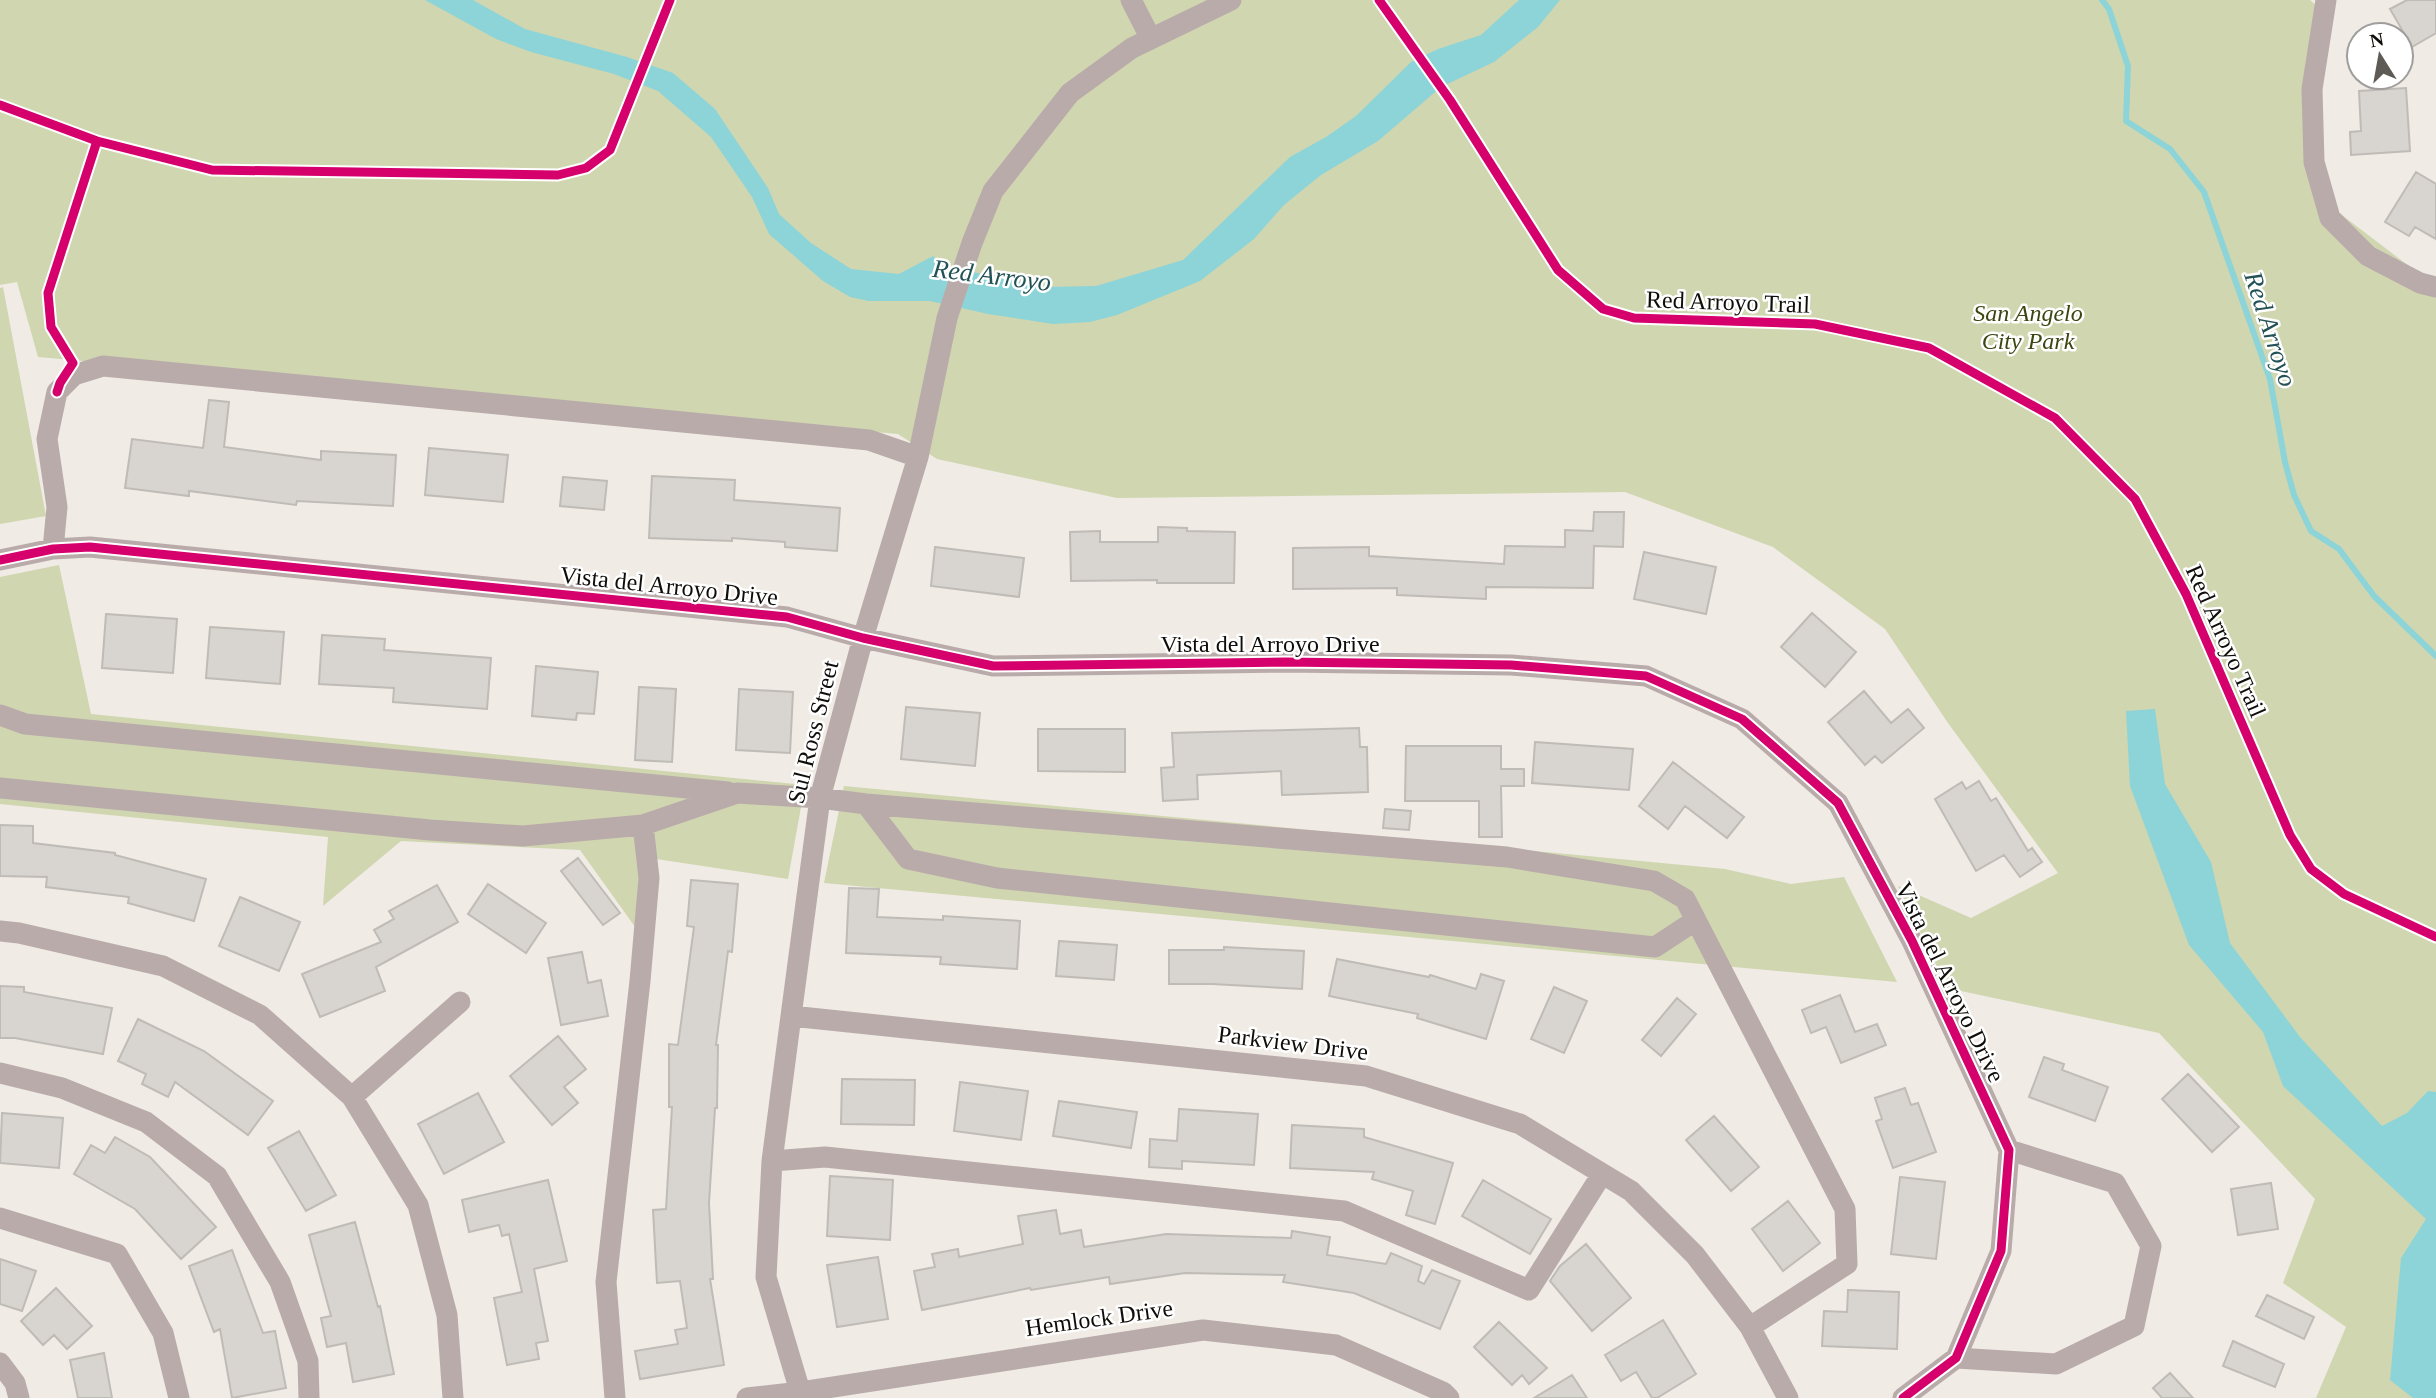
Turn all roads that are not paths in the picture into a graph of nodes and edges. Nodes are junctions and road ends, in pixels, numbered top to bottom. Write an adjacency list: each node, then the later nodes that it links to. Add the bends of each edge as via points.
1 (1131, 0): 4 (street)
2 (1231, 0): 4 (street, Sul Ross Street)
3 (2326, 0): 5 (street, via 2312,89 2314,162 2330,218 2368,256)
4 (1151, 39): 6 (street, Sul Ross Street, via 1070,93 993,191 947,318)
5 (2436, 287)
6 (918, 457): 7 (street, via 869,440 103,366 74,375 57,393 47,439 57,507); 9 (street, Sul Ross Street)
7 (53, 549): 8 (street, Vista del Arroyo Drive); 9 (street, Vista del Arroyo Drive, via 90,547 787,617)
8 (0, 560)
9 (863, 638): 13 (street, Sul Ross Street); 22 (street, Vista del Arroyo Drive, via 993,666 1511,665 1646,676 1742,719 1838,803 1913,941)
10 (0, 715): 12 (street, via 25,724)
11 (0, 788): 15 (street, via 510,835)
12 (737, 793): 13 (street); 15 (street)
13 (820, 798): 14 (street); 19 (street, Sul Ross Street)
14 (866, 804): 16 (street, via 1507,857 1654,881 1685,899); 16 (street, via 908,859 997,878 1655,947)
15 (643, 825): 34 (street, via 649,878 606,1282)
16 (1696, 920): 26 (street, via 1845,1209 1847,1264)
17 (0, 931): 21 (street, via 163,966 260,1015)
18 (460, 1002): 21 (street)
19 (791, 1016): 23 (street, Sul Ross Street); 24 (street, Parkview Drive, via 1366,1076 1520,1124)
20 (0, 1073): 32 (street, via 62,1088 146,1122 217,1175 280,1282 308,1361)
21 (352, 1097): 33 (street, via 418,1205 447,1315)
22 (2009, 1150): 27 (street, Vista del Arroyo Drive, via 2001,1251); 27 (street, via 2115,1183 2151,1246 2134,1326 2056,1364)
23 (772, 1161): 24 (street, via 825,1157 1344,1211 1529,1290); 29 (street, Sul Ross Street, via 766,1277)
24 (1602, 1174): 26 (street, Parkview Drive, via 1631,1191 1695,1255)
25 (0, 1218): 31 (street, via 117,1254 163,1333)
26 (1750, 1327): 37 (street, Parkview Drive)
27 (1956, 1358): 38 (street)
28 (0, 1363): 30 (street, via 15,1383)
29 (802, 1395): 35 (street, Hemlock Drive); 36 (street, Hemlock Drive, via 1033,1354 1203,1330 1336,1345)
30 (19, 1398)
31 (179, 1398)
32 (309, 1398)
33 (453, 1398)
34 (615, 1398)
35 (747, 1398)
36 (1450, 1398)
37 (1788, 1398)
38 (1903, 1398)

